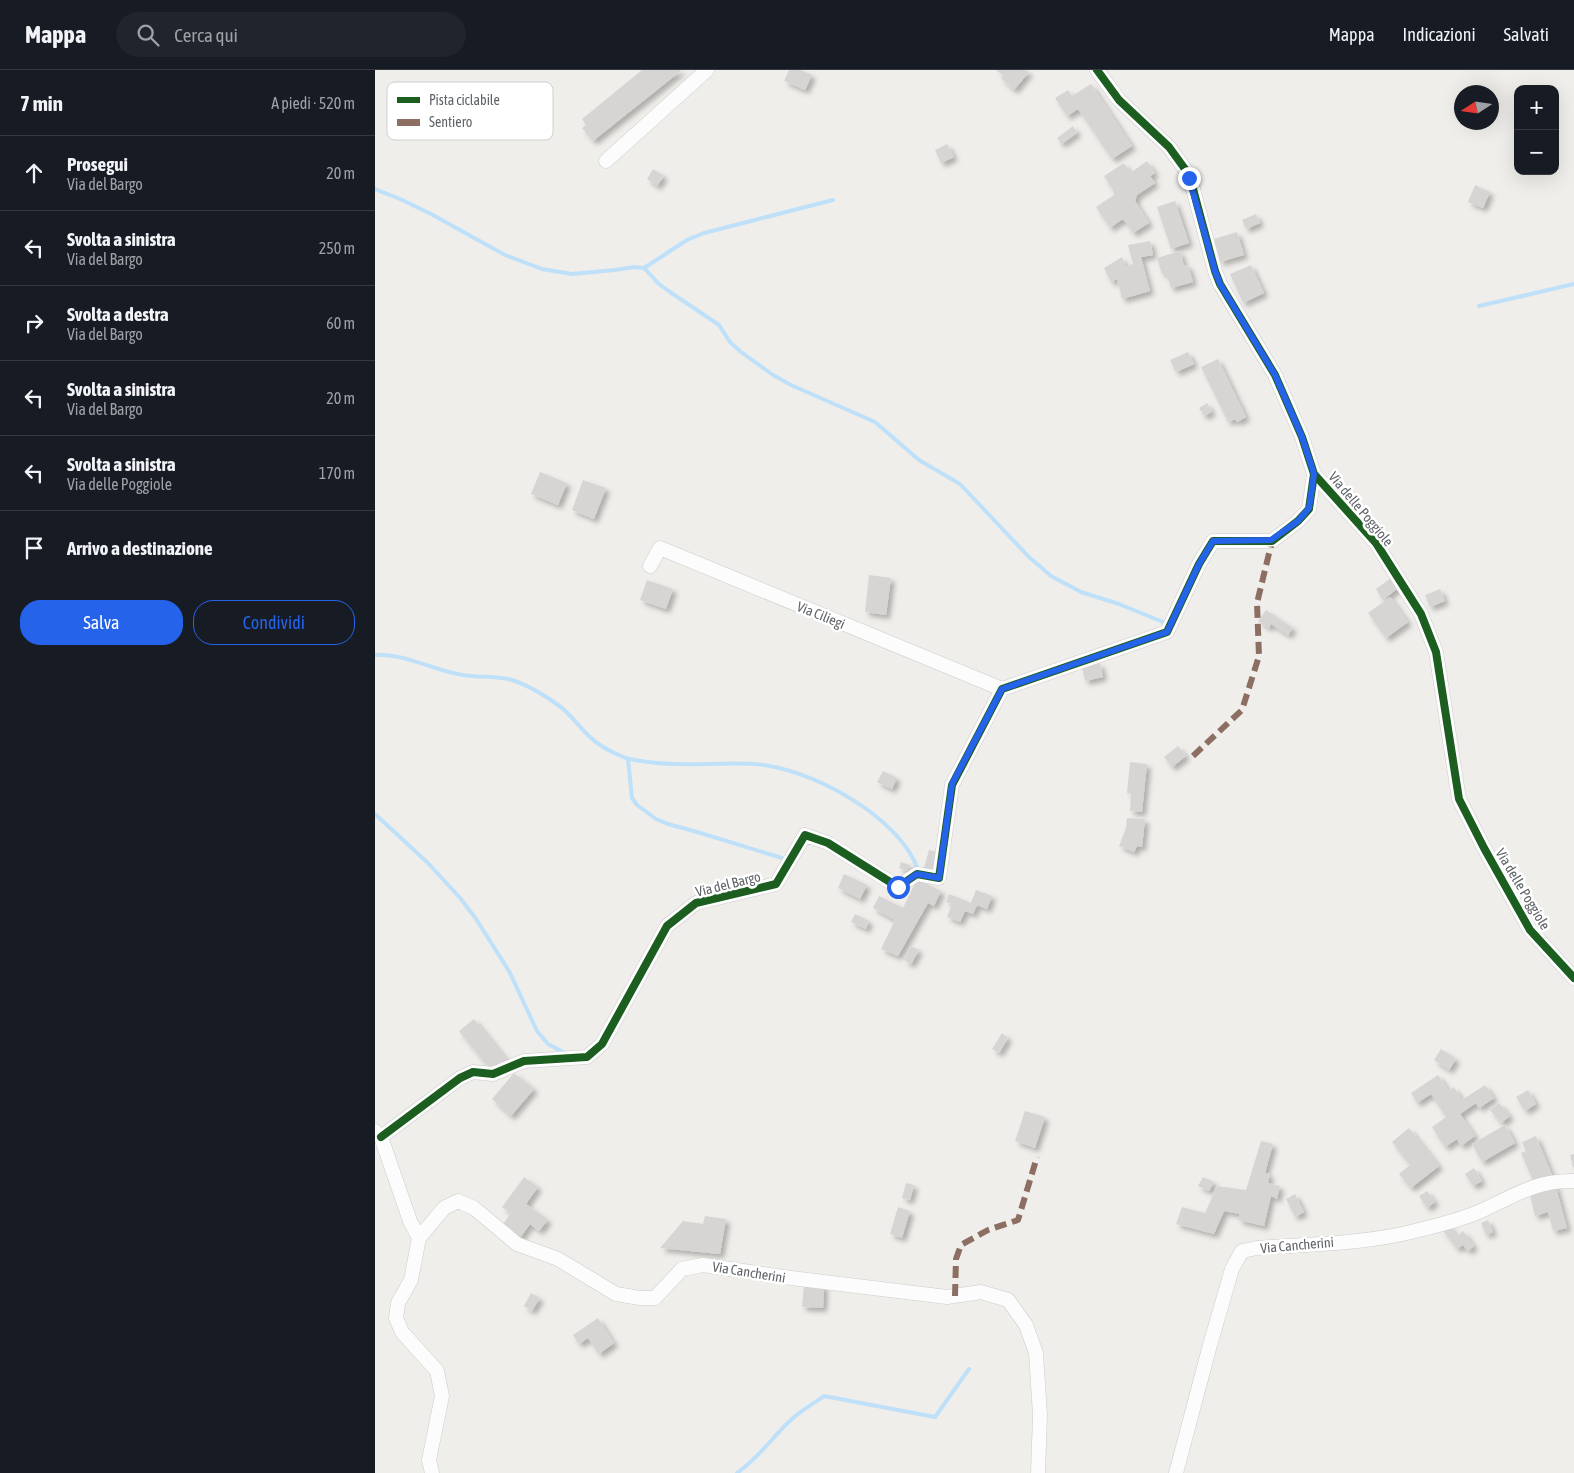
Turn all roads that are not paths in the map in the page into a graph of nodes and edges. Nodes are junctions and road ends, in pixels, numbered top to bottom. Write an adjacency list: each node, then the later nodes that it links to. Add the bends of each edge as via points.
1 (707, 70): 3 (street)
2 (1097, 70): 4 (street, Via delle Poggiole, via 1119,100 1169,147 1185,169 1220,284 1275,375)
3 (607, 161)
4 (1314, 474): 6 (street, via 1309,508 1298,521 1271,540 1213,541 1167,632); 7 (street, Via delle Poggiole, via 1376,543 1421,614 1436,652 1459,799 1530,930)
5 (650, 566): 6 (street, Via Ciliegi, via 660,548)
6 (1002, 689): 8 (street, Via del Bargo, via 952,784 939,878 917,874 898,887 828,843 805,835 776,884 696,903 667,926 602,1044 587,1057 524,1061 493,1074 473,1072)
7 (1574, 978)
8 (378, 1134): 10 (street)
9 (1574, 1181): 13 (street, Via Cancherini, via 1533,1186 1479,1212 1419,1231 1363,1240 1242,1251 1229,1279)
10 (419, 1238): 11 (street, via 411,1280 398,1303 396,1318 402,1332 437,1371 443,1396 429,1460); 12 (street, Via Cancherini, via 444,1208 458,1201 474,1208 517,1244 558,1260 617,1294 655,1298 682,1269 703,1265 947,1298 981,1292 1008,1300 1026,1325 1036,1353 1040,1415)
11 (432, 1473)
12 (1038, 1473)
13 (1176, 1473)

